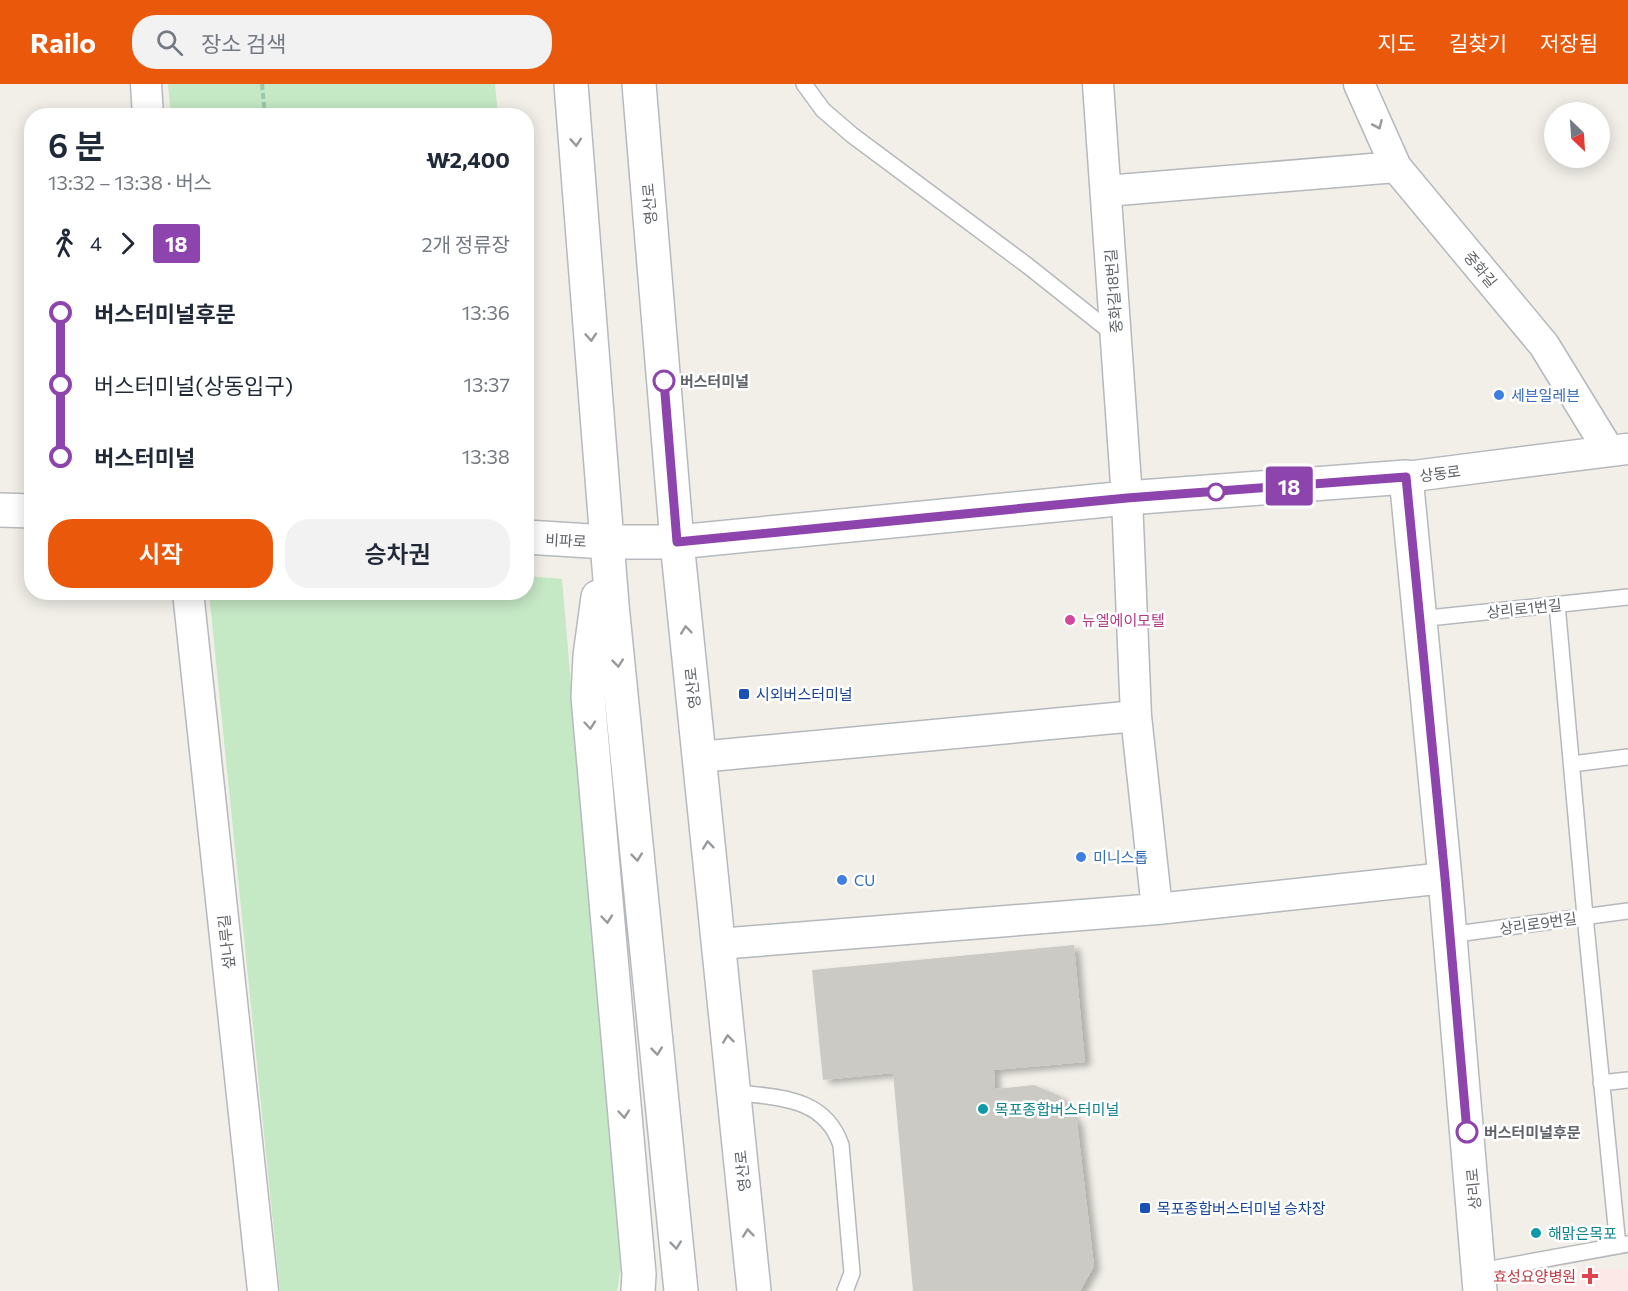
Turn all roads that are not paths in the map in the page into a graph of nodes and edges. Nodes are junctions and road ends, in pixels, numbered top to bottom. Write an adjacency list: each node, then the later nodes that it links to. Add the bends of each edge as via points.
1 (146, 84): 7 (street)
2 (571, 84): 17 (street, one-way to 17)
3 (639, 84): 18 (street, 영산로)
4 (804, 84): 10 (lane, via 823,110 852,135)
5 (1098, 84): 9 (street, 중화길18번길)
6 (1359, 84): 8 (street, 중화길, one-way to 8)
7 (148, 108)
8 (1396, 167): 9 (street); 11 (street, 중화길, via 1544,345)
9 (1106, 191): 10 (street, 중화길18번길)
10 (1116, 336): 13 (street, 중화길18번길)
11 (1618, 450): 12 (street, 상동로)
12 (1406, 477): 13 (street, 상동로); 22 (street, 상리로)
13 (1127, 498): 18 (street, 상동로); 23 (street, 중화길18번길)
14 (0, 510): 15 (street)
15 (24, 511)
16 (534, 538): 17 (street, 비파로)
17 (606, 542): 18 (street, 상동로); 39 (street, one-way to 39, via 588,697); 40 (street, one-way to 40)
18 (677, 542): 24 (street, 영산로, one-way to 18)
19 (1628, 597): 21 (lane, 상리로1번길)
20 (189, 600): 38 (street, 섶나루길)
21 (1557, 604): 22 (lane, 상리로1번길); 26 (lane)
22 (1419, 620): 27 (street, 상리로)
23 (1136, 716): 24 (street); 28 (street, 중화길18번길)
24 (699, 757): 32 (street, 영산로, one-way to 24)
25 (1628, 758): 26 (lane)
26 (1572, 764): 30 (lane)
27 (1445, 878): 28 (street); 31 (street, 상리로)
28 (1157, 909): 32 (street)
29 (1628, 911): 30 (lane, 상리로9번길)
30 (1585, 916): 31 (lane, 상리로9번길); 34 (lane)
31 (1449, 935): 37 (street, 상리로)
32 (718, 944): 35 (street, 영산로, one-way to 32)
33 (1628, 1080): 34 (lane)
34 (1601, 1083): 36 (lane)
35 (734, 1092): 41 (street, 영산로, one-way to 35); 42 (lane, via 787,1099 808,1107 826,1117 836,1132 841,1145 852,1273)
36 (1623, 1245): 37 (lane)
37 (1480, 1281)
38 (263, 1291)
39 (638, 1291)
40 (681, 1291)
41 (754, 1291)
42 (845, 1291)

